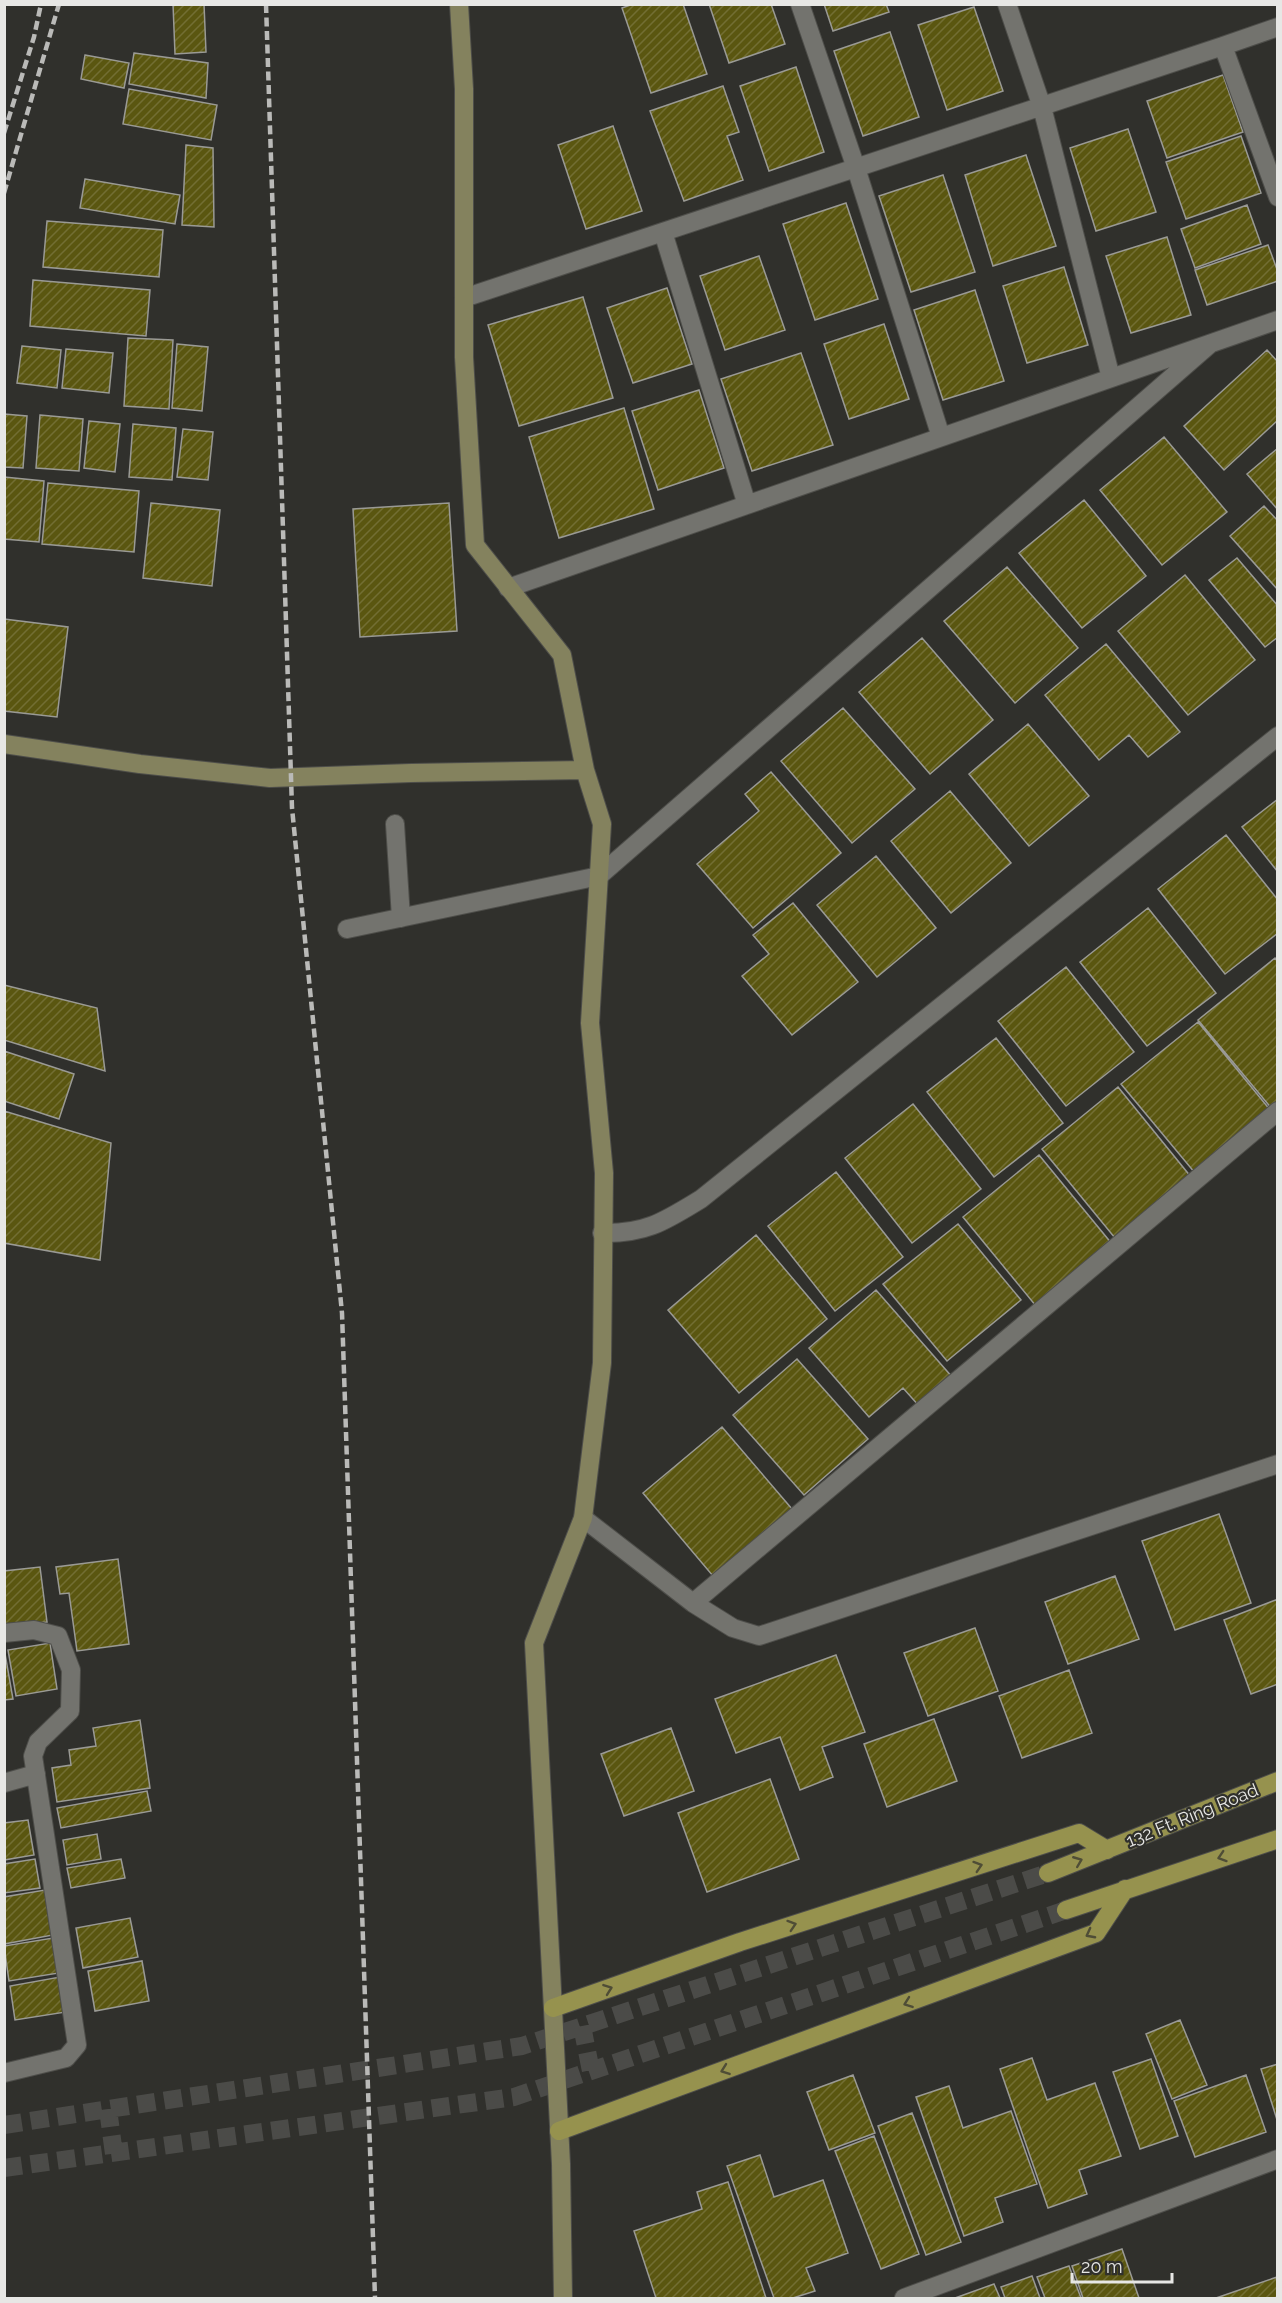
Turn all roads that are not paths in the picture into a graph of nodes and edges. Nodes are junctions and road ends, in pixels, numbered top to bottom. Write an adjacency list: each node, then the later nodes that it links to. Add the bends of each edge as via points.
1 (459, 4): 10 (street, via 464,89)
2 (800, 4): 7 (street)
3 (1007, 4): 6 (street)
4 (1278, 27): 5 (street)
5 (1223, 46): 6 (street); 8 (street)
6 (1042, 107): 7 (street); 13 (street)
7 (856, 168): 9 (street); 14 (street)
8 (1278, 197)
9 (663, 232): 10 (street); 15 (street)
10 (464, 298): 16 (street, via 475,545)
11 (1278, 320): 12 (street)
12 (1210, 344): 13 (street); 21 (street)
13 (1111, 378): 14 (street)
14 (941, 437): 15 (street)
15 (747, 505): 16 (street)
16 (508, 588): 19 (street, via 562,655)
17 (1278, 736): 25 (street, via 701,1199 638,1232)
18 (4, 744): 19 (street, via 270,778)
19 (585, 770): 21 (street, via 602,824)
20 (395, 824): 22 (street)
21 (599, 876): 22 (street); 25 (street, via 590,1023 604,1173)
22 (400, 918): 23 (street)
23 (347, 929)
24 (1278, 1112): 28 (street)
25 (602, 1233): 27 (street, via 602,1363)
26 (1278, 1464): 28 (street, via 759,1636 733,1628)
27 (583, 1518): 28 (street); 38 (street, via 534,1643)
28 (693, 1603)
29 (4, 1633): 30 (street, via 34,1630 58,1636 71,1670 70,1711 38,1742 33,1756)
30 (36, 1774): 32 (street); 39 (street, via 77,2045 66,2058)
31 (1278, 1781): 34 (main road, 132 Ft. Ring Road)
32 (4, 1783)
33 (1278, 1839): 36 (main road, one-way to 36)
34 (1107, 1850): 35 (main road, 132 Ft. Ring Road, one-way to 34); 38 (main road, one-way to 34, via 740,1942 1079,1833)
35 (1048, 1873)
36 (1125, 1889): 37 (main road); 40 (main road, one-way to 40, via 1096,1933)
37 (1066, 1910)
38 (553, 2008): 40 (street)
39 (4, 2073)
40 (560, 2131): 42 (street)
41 (1278, 2158): 43 (street)
42 (563, 2298)
43 (904, 2298)

